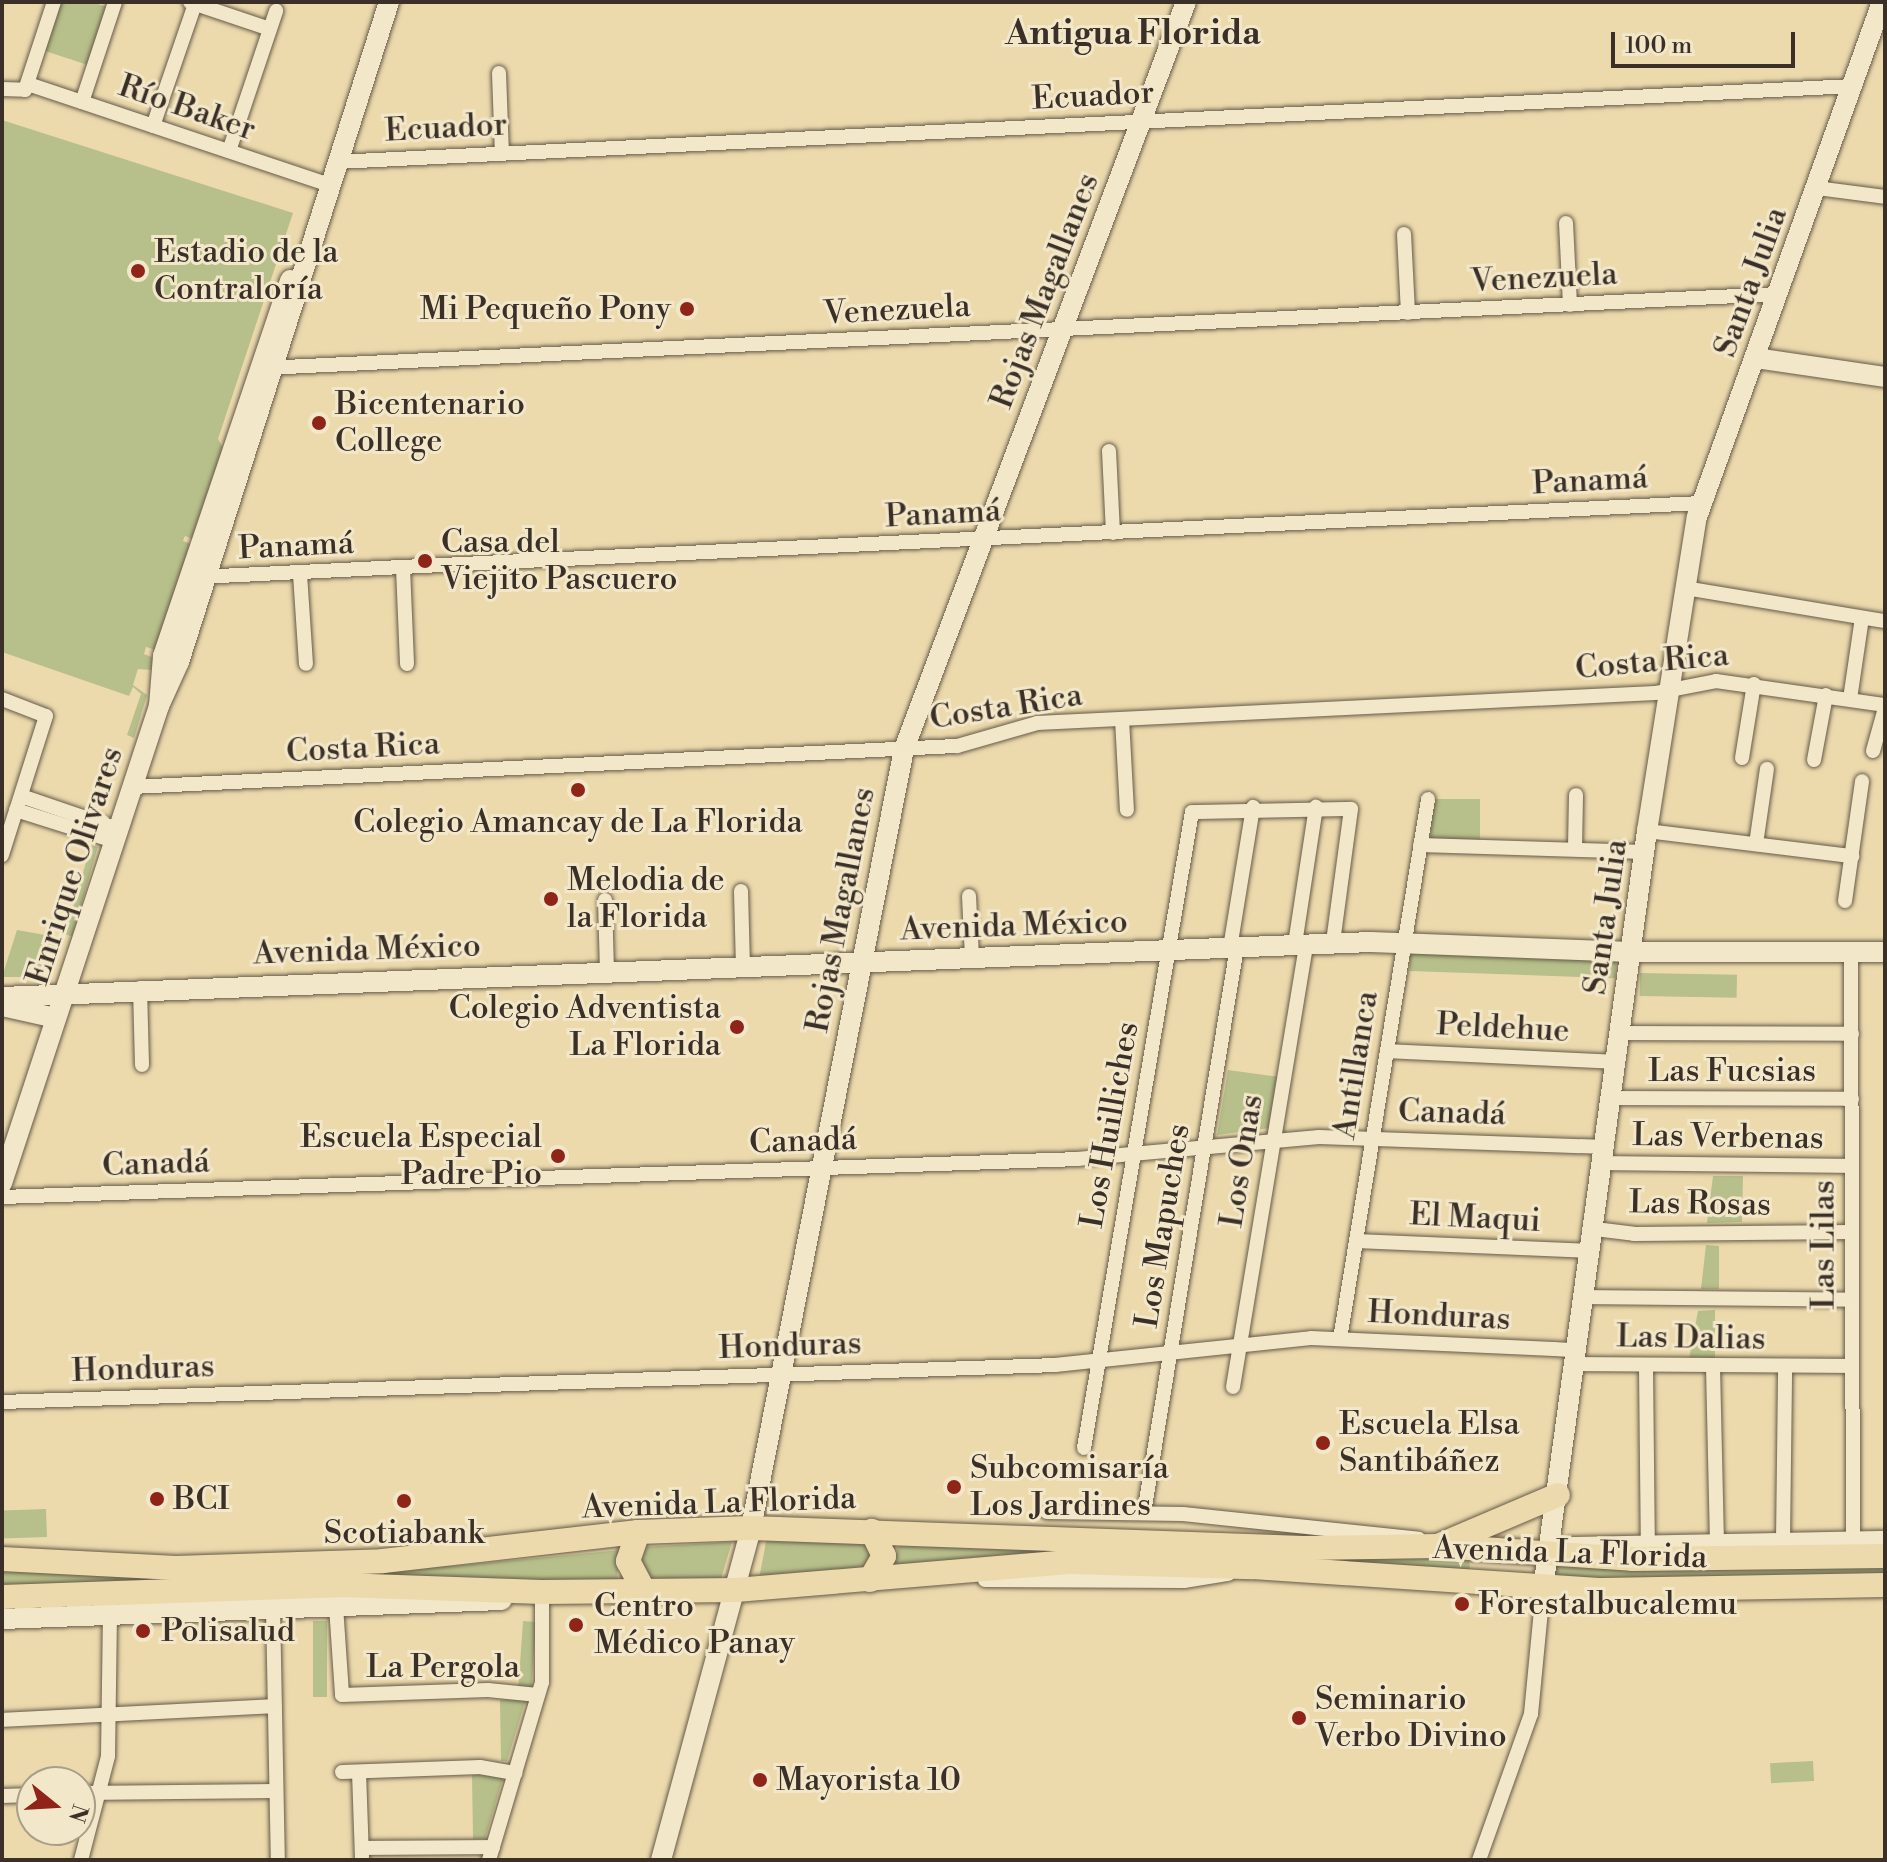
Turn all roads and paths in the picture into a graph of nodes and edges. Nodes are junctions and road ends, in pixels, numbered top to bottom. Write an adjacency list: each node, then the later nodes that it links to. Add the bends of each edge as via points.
1 (54, 2): 11 (street)
2 (115, 2): 13 (street)
3 (389, 2): 18 (street, Enrique Olivares)
4 (1186, 2): 14 (street, Rojas Magallanes)
5 (193, 3): 8 (street); 15 (street)
6 (276, 11): 8 (street)
7 (1881, 13): 10 (street, Santa Julia)
8 (270, 29): 16 (street)
9 (499, 73): 17 (street)
10 (1853, 86): 14 (street, Ecuador); 20 (street, Santa Julia)
11 (25, 88): 12 (street, Río Baker); 13 (street, Río Baker)
12 (2, 89)
13 (82, 102): 15 (street, Río Baker)
14 (1141, 121): 17 (street, Ecuador); 27 (street, Rojas Magallanes)
15 (153, 126): 16 (street, Río Baker)
16 (229, 151): 19 (street, Río Baker)
17 (502, 153): 18 (street, Ecuador)
18 (337, 162): 19 (street, Enrique Olivares)
19 (329, 185): 29 (street, Enrique Olivares)
20 (1817, 188): 21 (street); 24 (street, Santa Julia)
21 (1885, 197)
22 (1566, 223): 25 (street)
23 (1404, 234): 26 (street)
24 (1779, 294): 25 (street, Venezuela); 28 (street, Santa Julia)
25 (1570, 305): 26 (street, Venezuela)
26 (1408, 313): 27 (street, Venezuela)
27 (1062, 330): 29 (street, Venezuela); 34 (street, Rojas Magallanes)
28 (1756, 358): 30 (street); 32 (street, Santa Julia)
29 (266, 368): 37 (street, Enrique Olivares)
30 (1885, 377)
31 (1109, 451): 33 (street)
32 (1701, 503): 33 (street, Panamá); 38 (street, Santa Julia)
33 (1113, 533): 34 (street, Panamá)
34 (983, 540): 35 (street, Panamá); 50 (street, Rojas Magallanes)
35 (403, 568): 36 (street, Panamá); 42 (street)
36 (300, 574): 37 (street, Panamá); 41 (street)
37 (197, 576): 56 (street, Enrique Olivares, via 159,672 159,706)
38 (1685, 588): 39 (street); 44 (street, Santa Julia)
39 (1862, 618): 40 (street); 47 (street)
40 (1885, 621)
41 (306, 664)
42 (407, 664)
43 (1754, 684): 44 (street, Costa Rica, via 1716,681); 45 (street, Costa Rica); 52 (street)
44 (1669, 690): 49 (street, Costa Rica); 63 (street, Santa Julia)
45 (1826, 695): 47 (street, Costa Rica); 53 (street)
46 (2, 699): 59 (street, via 46,716)
47 (1850, 699): 48 (street, Costa Rica)
48 (1885, 706): 51 (street)
49 (1122, 719): 50 (street, Costa Rica, via 1037,723 980,743); 62 (street)
50 (904, 749): 56 (street, Costa Rica); 84 (street, Rojas Magallanes)
51 (1873, 751)
52 (1742, 758)
53 (1814, 760)
54 (1767, 769): 65 (street)
55 (1862, 781): 70 (street)
56 (132, 787): 64 (street, Enrique Olivares)
57 (1576, 795): 67 (street)
58 (1428, 799): 66 (street, Antillanca)
59 (18, 803): 64 (street); 69 (street)
60 (1253, 807): 61 (street); 78 (street, Los Mapuches); 79 (street, Los Huilliches, via 1192,812)
61 (1316, 807): 75 (street, via 1351,809); 77 (street, Los Onas)
62 (1127, 810)
63 (1647, 831): 65 (street); 68 (street, Santa Julia)
64 (116, 835): 88 (street, Enrique Olivares)
65 (1756, 844): 70 (street)
66 (1420, 845): 67 (street); 76 (street, Antillanca)
67 (1575, 848): 68 (street)
68 (1645, 852): 81 (street, Santa Julia)
69 (2, 855)
70 (1852, 856): 74 (street)
71 (741, 891): 85 (street)
72 (969, 896): 83 (street)
73 (605, 900): 86 (street)
74 (1845, 901)
75 (1333, 943): 76 (street, Avenida México); 77 (street, Avenida México)
76 (1404, 943): 81 (street, Avenida México); 94 (street, Antillanca)
77 (1301, 944): 78 (street, Avenida México); 100 (street, Los Onas)
78 (1233, 948): 79 (street, Avenida México); 101 (street, Los Mapuches)
79 (1168, 950): 83 (street, Avenida México); 102 (street, Los Huilliches)
80 (1851, 951): 81 (street, Avenida México); 82 (street, Avenida México); 93 (street, Las Lilas)
81 (1631, 952): 92 (street, Santa Julia)
82 (1885, 952)
83 (972, 958): 84 (street, Avenida México)
84 (863, 961): 85 (street, Avenida México); 105 (street, Rojas Magallanes)
85 (743, 966): 86 (street, Avenida México)
86 (607, 971): 87 (street, Avenida México)
87 (140, 988): 88 (street, Avenida México); 96 (street)
88 (65, 991): 89 (street, Avenida México); 91 (street, Enrique Olivares)
89 (2, 997)
90 (2, 1006): 91 (street)
91 (56, 1018): 106 (street, Enrique Olivares)
92 (1621, 1033): 93 (street); 95 (street, Santa Julia)
93 (1852, 1034): 98 (street, Las Lilas)
94 (1387, 1051): 95 (street, Peldehue); 99 (street, Antillanca)
95 (1617, 1062): 97 (street, Santa Julia)
96 (142, 1065)
97 (1612, 1098): 98 (street, Las Fucsias); 103 (street, Santa Julia)
98 (1852, 1099): 104 (street, Las Lilas)
99 (1373, 1138): 100 (street, Canadá); 103 (street, Canadá); 110 (street, Antillanca)
100 (1274, 1140): 101 (street, Canadá); 115 (street, Los Onas)
101 (1204, 1148): 102 (street, Canadá); 116 (street, Los Mapuches)
102 (1133, 1155): 105 (street, Canadá); 118 (street, Los Huilliches)
103 (1605, 1155): 104 (street, Las Verbenas); 108 (street, Santa Julia)
104 (1852, 1166): 109 (street, Las Lilas)
105 (821, 1169): 107 (street, Canadá); 123 (street, Rojas Magallanes)
106 (2, 1183)
107 (2, 1197)
108 (1595, 1229): 109 (street, Las Rosas, via 1634,1234); 111 (street, Santa Julia)
109 (1852, 1232): 113 (street, Las Lilas)
110 (1356, 1241): 111 (street, El Maqui); 114 (street, Antillanca)
111 (1592, 1251): 112 (street, Santa Julia)
112 (1586, 1297): 113 (street); 117 (street, Santa Julia)
113 (1852, 1300): 119 (street, Las Lilas)
114 (1340, 1339): 115 (street, Honduras); 117 (street, Honduras)
115 (1240, 1344): 116 (street, Honduras); 124 (street, Los Onas)
116 (1170, 1352): 118 (street, Honduras); 129 (street, Los Mapuches)
117 (1578, 1357): 120 (street, Las Dalias); 127 (street, Santa Julia)
118 (1100, 1360): 123 (street, Honduras); 126 (street, Los Huilliches)
119 (1852, 1366): 122 (street, Las Dalias); 134 (street, Las Lilas)
120 (1646, 1367): 121 (street, Las Dalias); 137 (street)
121 (1713, 1367): 122 (street, Las Dalias); 136 (street)
122 (1785, 1367): 135 (street)
123 (781, 1375): 125 (street, Honduras); 130 (street, Rojas Magallanes)
124 (1233, 1387)
125 (2, 1402)
126 (1084, 1448)
127 (1558, 1495): 138 (main road); 140 (street, Santa Julia)
128 (1047, 1512): 129 (street, Avenida La Florida)
129 (1144, 1513): 138 (street, Avenida La Florida, via 1400,1534)
130 (751, 1528): 131 (main road, Avenida La Florida); 132 (main road, Avenida La Florida); 147 (street, Rojas Magallanes)
131 (872, 1531): 138 (main road, Avenida La Florida, via 1315,1548); 143 (main road, via 884,1556)
132 (638, 1532): 142 (main road, Avenida La Florida, via 383,1561 176,1568); 148 (main road, via 628,1565)
133 (1885, 1538): 134 (street, Avenida La Florida)
134 (1853, 1539): 135 (street, Avenida La Florida)
135 (1783, 1541): 136 (street, Avenida La Florida)
136 (1717, 1543): 137 (street, Avenida La Florida)
137 (1648, 1544): 140 (street, Avenida La Florida, via 1573,1544)
138 (1438, 1546): 139 (main road, Avenida La Florida)
139 (1514, 1549): 140 (main road, Avenida La Florida); 145 (main road, via 1520,1571)
140 (1548, 1552): 141 (main road, Avenida La Florida, via 1703,1560); 146 (street, Santa Julia)
141 (1885, 1556)
142 (2, 1559)
143 (870, 1580): 145 (main road, Avenida La Florida, via 1044,1562 1253,1567); 147 (main road, Avenida La Florida)
144 (1885, 1585): 146 (main road, Avenida La Florida, via 1673,1592)
145 (1511, 1587): 146 (main road, Avenida La Florida)
146 (1543, 1589): 170 (street, Santa Julia, via 1531,1714)
147 (736, 1590): 148 (main road, Avenida La Florida); 169 (street, Rojas Magallanes)
148 (644, 1591): 149 (main road, Avenida La Florida)
149 (542, 1592): 150 (main road, Avenida La Florida, via 354,1585); 151 (street, Avenida La Florida, via 494,1601); 155 (street)
150 (2, 1597)
151 (336, 1606): 152 (street, Avenida La Florida); 155 (street, La Pergola, via 342,1695 488,1690)
152 (273, 1608): 153 (street, Avenida La Florida); 156 (street)
153 (110, 1614): 154 (street, Avenida La Florida); 157 (street)
154 (2, 1619)
155 (538, 1695): 161 (street)
156 (275, 1706): 157 (street); 162 (street)
157 (110, 1714): 158 (street); 163 (street)
158 (2, 1720)
159 (342, 1772): 160 (street)
160 (359, 1772): 161 (street, via 480,1767); 165 (street)
161 (515, 1773): 166 (street)
162 (276, 1791): 163 (street); 168 (street)
163 (99, 1793): 167 (street)
164 (439, 1852): 165 (street); 166 (street)
165 (362, 1854)
166 (491, 1854)
167 (81, 1860)
168 (278, 1860)
169 (661, 1860)
170 (1479, 1860)

